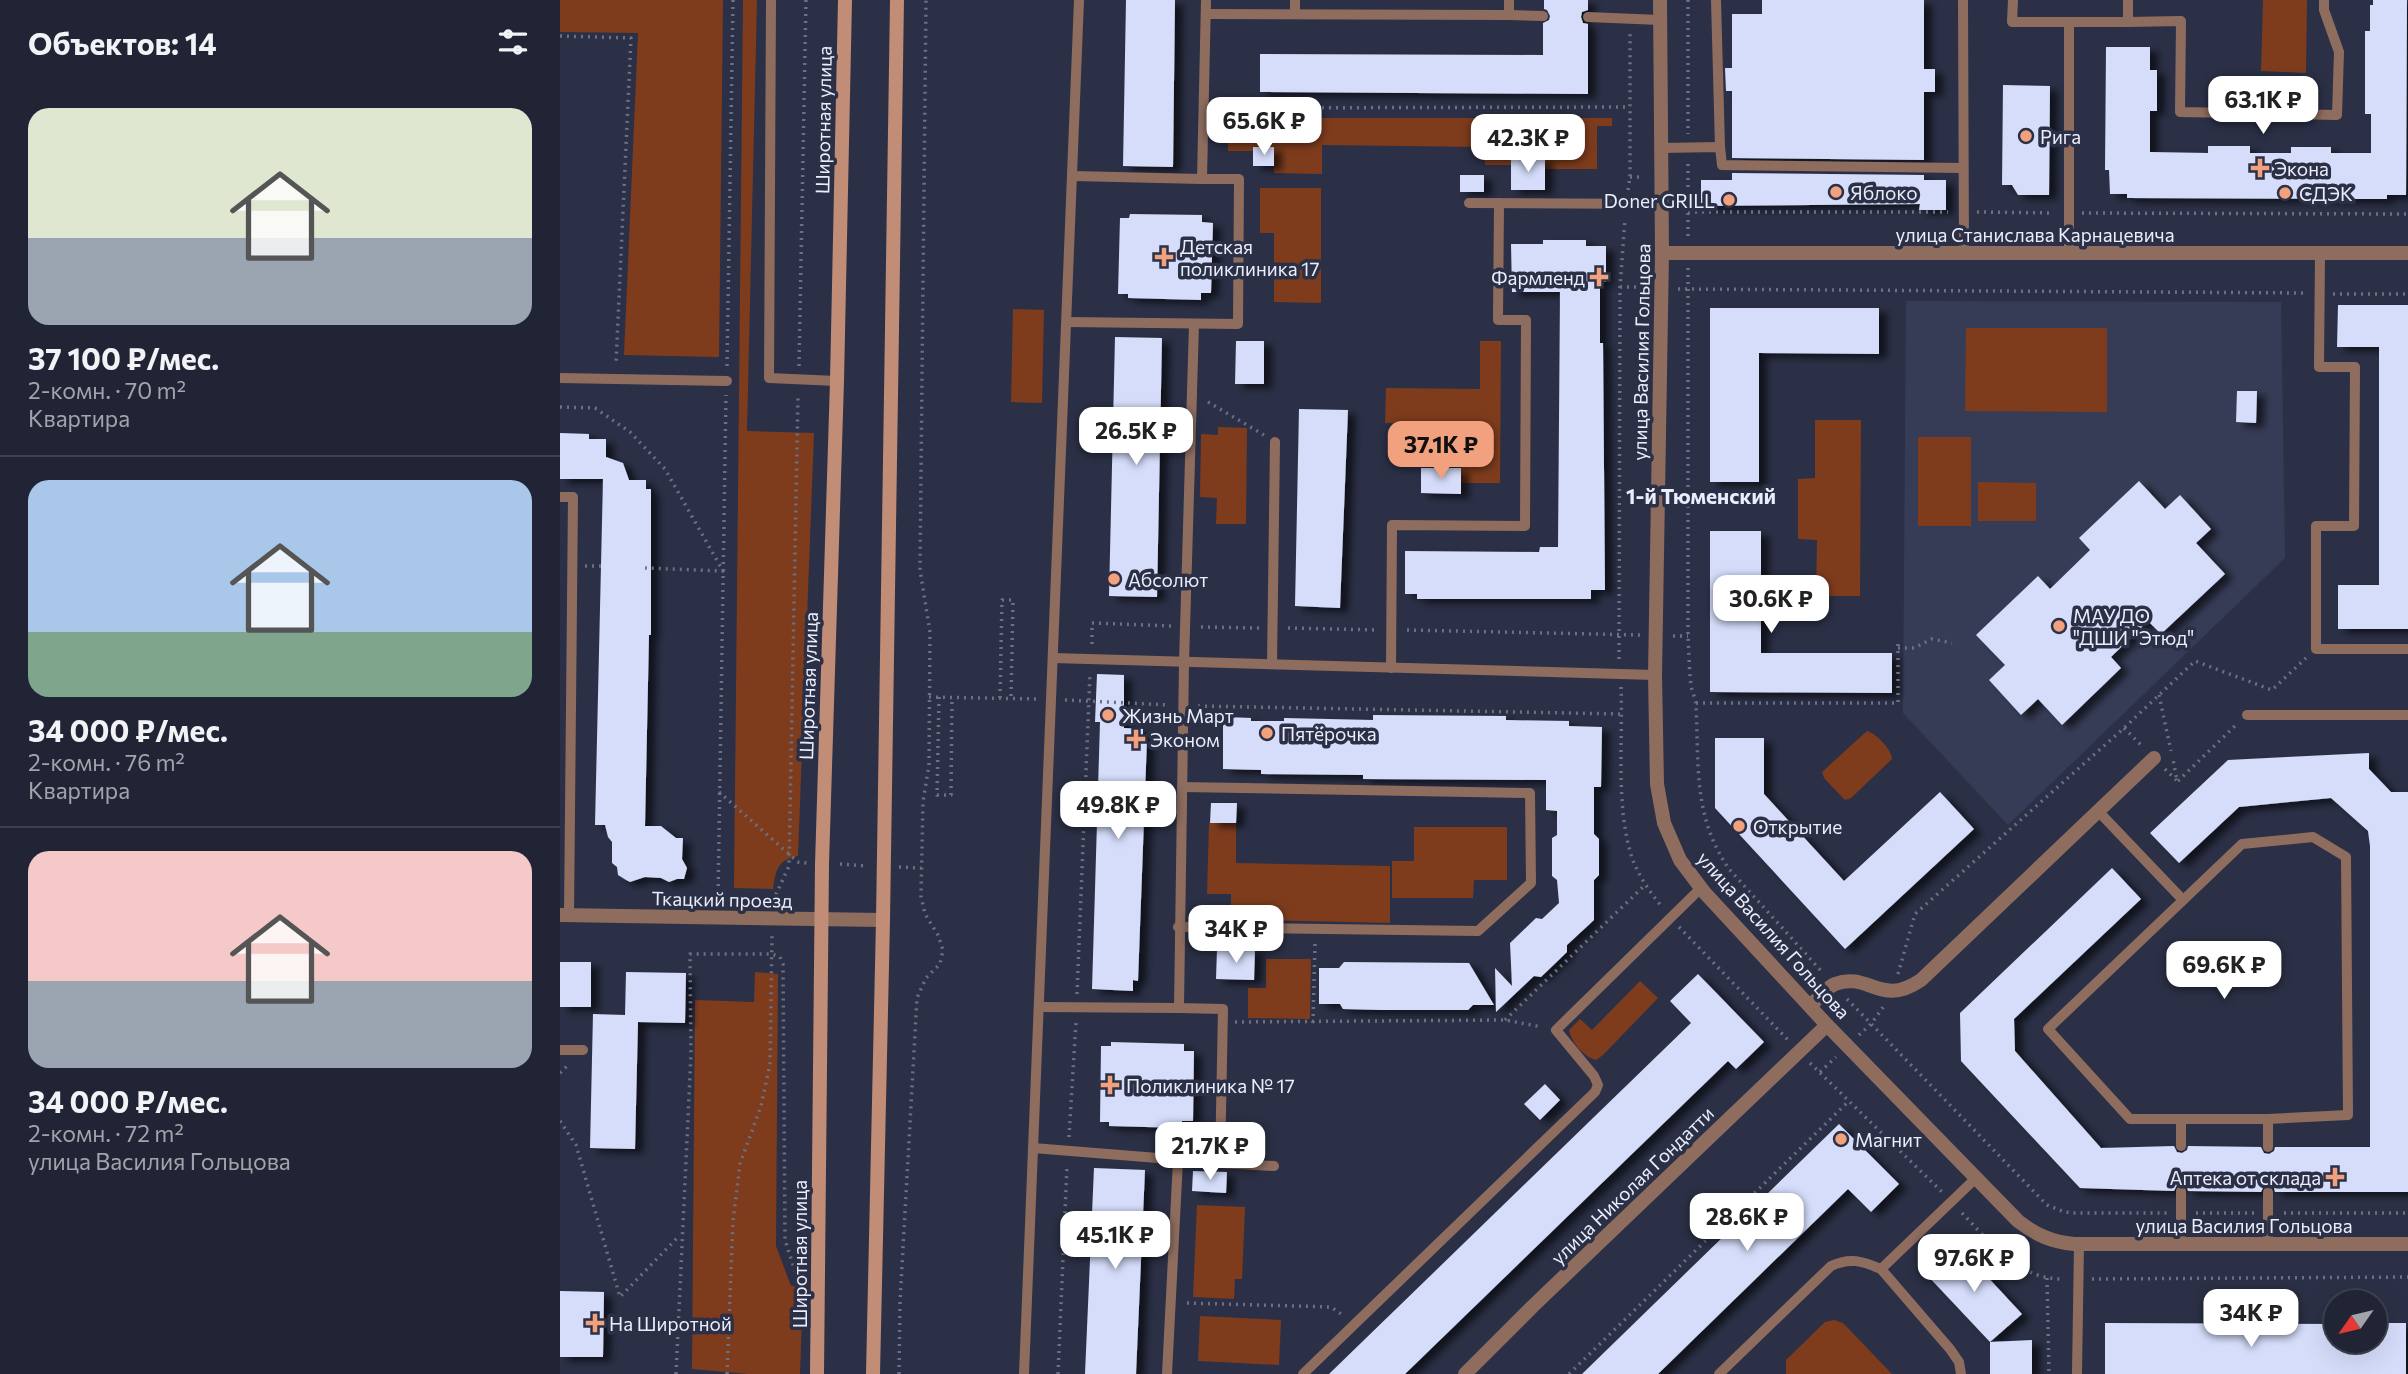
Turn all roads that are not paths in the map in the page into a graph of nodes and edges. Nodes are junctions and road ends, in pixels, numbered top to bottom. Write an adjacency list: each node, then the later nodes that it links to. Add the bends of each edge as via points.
1 (771, 0): 38 (lane, via 769,378)
2 (845, 0): 38 (main road, Широтная улица)
3 (897, 0): 57 (main road)
4 (1079, 0): 25 (lane)
5 (1206, 0): 14 (lane)
6 (1295, 0): 15 (lane)
7 (1509, 0): 16 (lane)
8 (1660, 0): 19 (street, улица Василия Гольцова)
9 (1716, 0): 22 (lane)
10 (1963, 0): 24 (lane)
11 (2013, 0): 20 (lane, via 2012,22)
12 (2128, 0): 21 (lane)
13 (2324, 0): 21 (lane, via 2339,52 2337,115 2180,112 2181,21)
14 (1206, 14): 15 (lane); 26 (lane)
15 (1295, 14): 16 (lane)
16 (1509, 15): 17 (lane)
17 (1543, 16)
18 (1588, 17): 19 (lane)
19 (1660, 20): 23 (street, улица Василия Гольцова)
20 (2069, 22): 21 (lane); 32 (lane)
21 (2128, 22)
22 (1720, 147): 23 (lane); 24 (lane, via 1722,165)
23 (1661, 148): 29 (street, улица Василия Гольцова)
24 (1963, 168): 31 (lane)
25 (1073, 176): 26 (lane); 35 (lane)
26 (1202, 179): 36 (lane, via 1239,179 1238,324)
27 (1469, 203): 28 (lane)
28 (1499, 203): 29 (lane); 46 (lane, via 1498,320 1526,320 1525,526 1392,525)
29 (1661, 204): 30 (street, улица Василия Гольцова)
30 (1662, 253): 31 (street, улица Станислава Карнацевича); 47 (street, улица Василия Гольцова)
31 (1964, 253): 32 (street, улица Станислава Карнацевича)
32 (2068, 253): 33 (street, улица Станислава Карнацевича)
33 (2320, 253): 34 (street, улица Станислава Карнацевича); 42 (lane, via 2319,366 2355,367 2354,526 2316,526 2316,649)
34 (2408, 253)
35 (1067, 322): 36 (lane); 43 (lane)
36 (1194, 324): 44 (lane)
37 (560, 379): 39 (lane)
38 (836, 381): 56 (main road, Широтная улица)
39 (727, 382)
40 (1275, 442): 45 (lane)
41 (560, 497): 55 (lane, via 573,497)
42 (2408, 649)
43 (1053, 658): 44 (lane); 60 (lane)
44 (1184, 663): 45 (lane); 51 (lane)
45 (1272, 664): 46 (lane)
46 (1391, 668): 47 (lane)
47 (1655, 676): 53 (street, улица Василия Гольцова, via 1660,804 1671,842)
48 (2246, 715): 49 (lane)
49 (2408, 715)
50 (2154, 758): 52 (street)
51 (1182, 787): 58 (lane); 58 (lane, via 1531,793 1531,883 1478,931)
52 (2098, 811): 54 (lane); 59 (street, via 1910,988 1893,993 1855,982 1833,985)
53 (1701, 888): 59 (street, улица Василия Гольцова); 85 (lane, via 1556,1030 1594,1076 1595,1092)
54 (2183, 900): 65 (lane, via 2242,844 2314,837 2346,857 2348,1115); 66 (lane, via 2048,1029 2130,1119)
55 (564, 915): 56 (street, Ткацкий проезд)
56 (821, 920): 57 (street, Ткацкий проезд); 81 (main road, Широтная улица)
57 (883, 920): 82 (main road)
58 (1178, 927): 61 (lane)
59 (1810, 1006): 62 (street, улица Василия Гольцова)
60 (1040, 1007): 61 (lane); 69 (lane)
61 (1179, 1008): 71 (lane, via 1223,1009)
62 (1827, 1025): 73 (street, улица Василия Гольцова); 86 (street, улица Николая Гондатти)
63 (560, 1050): 64 (lane)
64 (583, 1050)
65 (2268, 1119): 66 (lane); 68 (lane)
66 (2181, 1120): 67 (lane)
67 (2180, 1146)
68 (2268, 1147)
69 (1033, 1148): 70 (lane); 83 (lane)
70 (1178, 1160): 71 (lane); 84 (lane)
71 (1220, 1163): 72 (lane)
72 (1274, 1166)
73 (1976, 1178): 76 (street, улица Василия Гольцова, via 2030,1231 2059,1243); 80 (lane)
74 (2181, 1191): 77 (lane)
75 (2267, 1192): 78 (lane)
76 (2079, 1244): 77 (street, улица Василия Гольцова); 89 (lane)
77 (2181, 1244): 78 (street, улица Василия Гольцова)
78 (2268, 1244): 79 (street, улица Василия Гольцова)
79 (2408, 1244)
80 (1881, 1269): 87 (lane, via 1844,1260 1831,1266); 88 (lane, via 1950,1349)
81 (817, 1374)
82 (873, 1374)
83 (1024, 1374)
84 (1167, 1374)
85 (1303, 1374)
86 (1465, 1374)
87 (1718, 1374)
88 (1961, 1374)
89 (2077, 1374)

